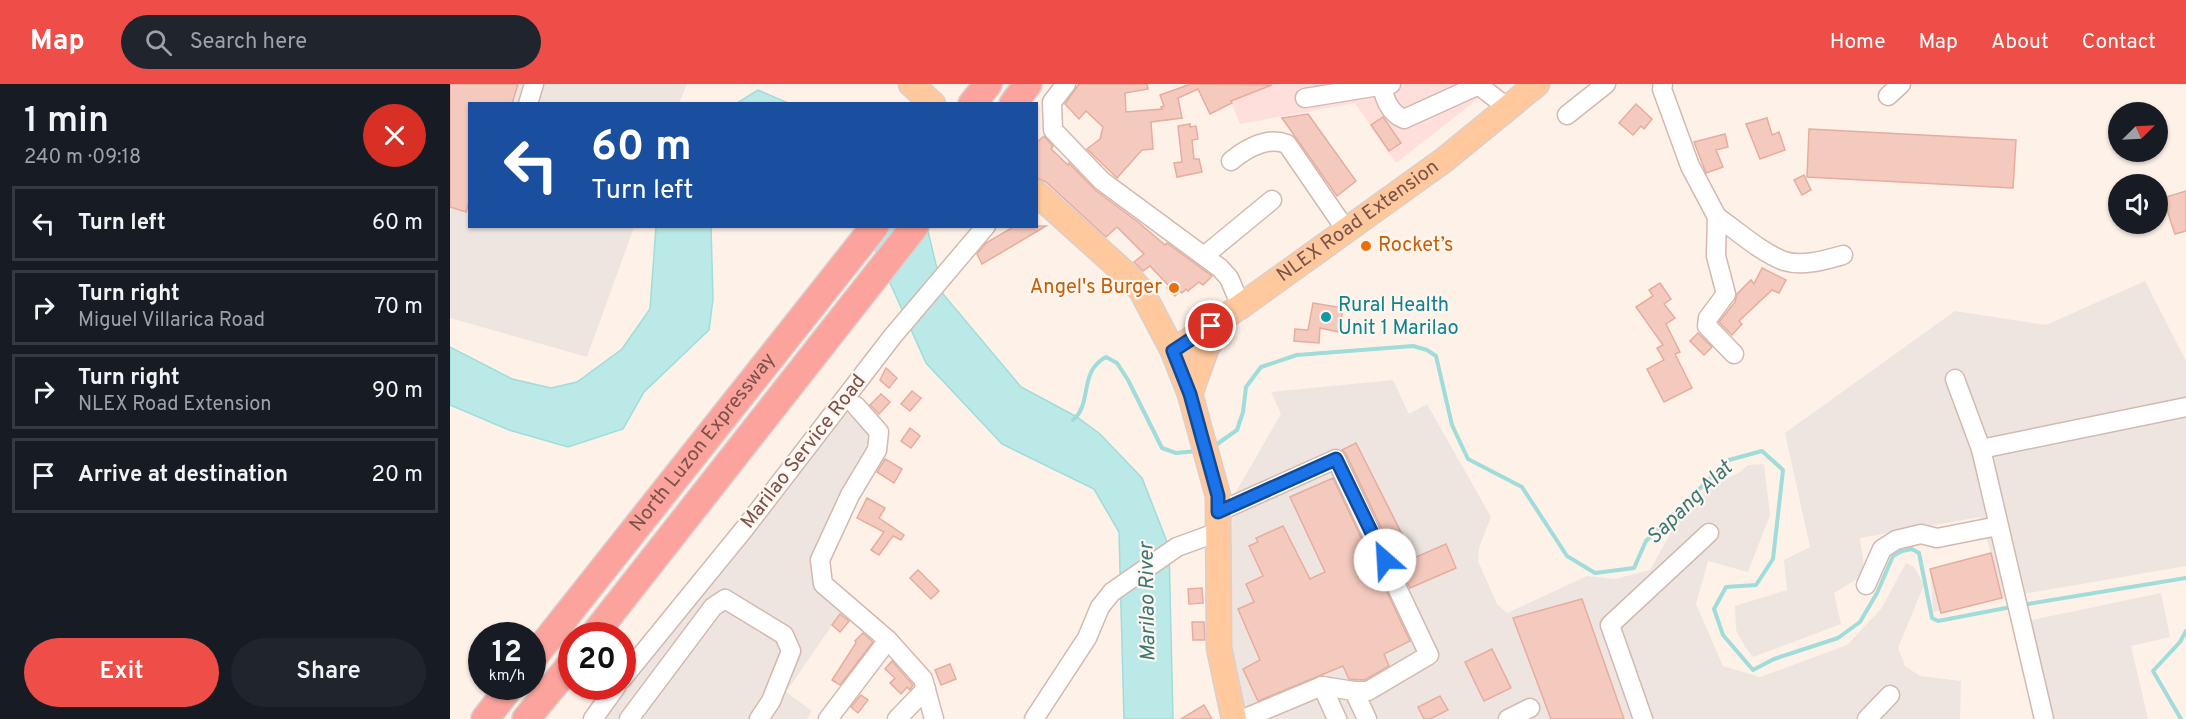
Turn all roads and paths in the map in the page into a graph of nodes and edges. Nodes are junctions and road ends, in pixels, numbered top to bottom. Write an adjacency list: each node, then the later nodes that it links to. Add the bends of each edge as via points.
1 (534, 84): 12 (street)
2 (911, 84): 13 (main road)
3 (988, 84): 14 (highway)
4 (1028, 84): 15 (highway)
5 (1066, 84): 27 (street, via 1052,102 1053,130 1102,181)
6 (1479, 84): 9 (street, via 1404,119 1390,110); 16 (street)
7 (1537, 84): 16 (main road, NLEX Road Extension)
8 (1606, 84): 17 (street)
9 (1385, 85): 11 (street)
10 (1661, 86): 21 (street, via 1690,166)
11 (1305, 98)
12 (529, 102)
13 (931, 102)
14 (974, 102)
15 (1014, 102)
16 (1509, 108): 25 (main road, NLEX Road Extension)
17 (1568, 114)
18 (1231, 161): 25 (street, via 1247,148 1276,140 1287,144)
19 (1038, 195): 28 (main road)
20 (1272, 200): 27 (street)
21 (1718, 217): 26 (street, via 1784,261 1822,261); 31 (street, via 1716,256 1726,294 1708,318 1707,326)
22 (873, 228): 43 (highway, North Luzon Expressway)
23 (913, 228): 41 (highway, North Luzon Expressway)
24 (985, 228): 44 (street, Marilao Service Road, via 892,337)
25 (1346, 230): 29 (main road, NLEX Road Extension)
26 (1843, 255)
27 (1204, 256): 29 (street, via 1229,278)
28 (1141, 290): 29 (main road, via 1183,324 1202,323); 30 (main road)
29 (1235, 310): 30 (main road, NLEX Road Extension); 33 (main road, via 1207,347)
30 (1173, 351): 33 (main road)
31 (1734, 354)
32 (1955, 380): 36 (street)
33 (1190, 394): 37 (main road, via 1218,496)
34 (856, 406): 42 (street, via 879,432 877,450 850,495 820,560 823,584)
35 (2186, 407): 36 (street)
36 (1981, 449): 38 (street)
37 (1218, 522): 48 (street, via 1336,459 1430,655 1368,691); 61 (street, via 1112,592); 62 (main road, via 1219,648)
38 (1998, 526): 40 (street, via 1937,538 1922,534 1896,540 1882,549); 69 (street)
39 (1709, 533): 67 (street, via 1610,625)
40 (1866, 585)
41 (604, 622)
42 (888, 640): 47 (street, via 923,679); 58 (street)
43 (546, 641)
44 (636, 662)
45 (558, 680): 54 (highway)
46 (1322, 686): 48 (street); 63 (street); 64 (street)
47 (926, 689): 59 (street); 60 (street)
48 (1354, 691): 65 (street)
49 (1890, 695): 68 (street)
50 (500, 700): 53 (highway)
51 (607, 700): 55 (street)
52 (1530, 708): 66 (street)
53 (485, 719)
54 (526, 719)
55 (593, 719)
56 (629, 719): 57 (street, via 713,606 725,600 784,635 791,651 771,701)
57 (759, 719)
58 (828, 719)
59 (897, 719)
60 (934, 719)
61 (1034, 719)
62 (1234, 719)
63 (1243, 719)
64 (1337, 719)
65 (1367, 719)
66 (1508, 719)
67 (1643, 719)
68 (1867, 719)
69 (2044, 719)

